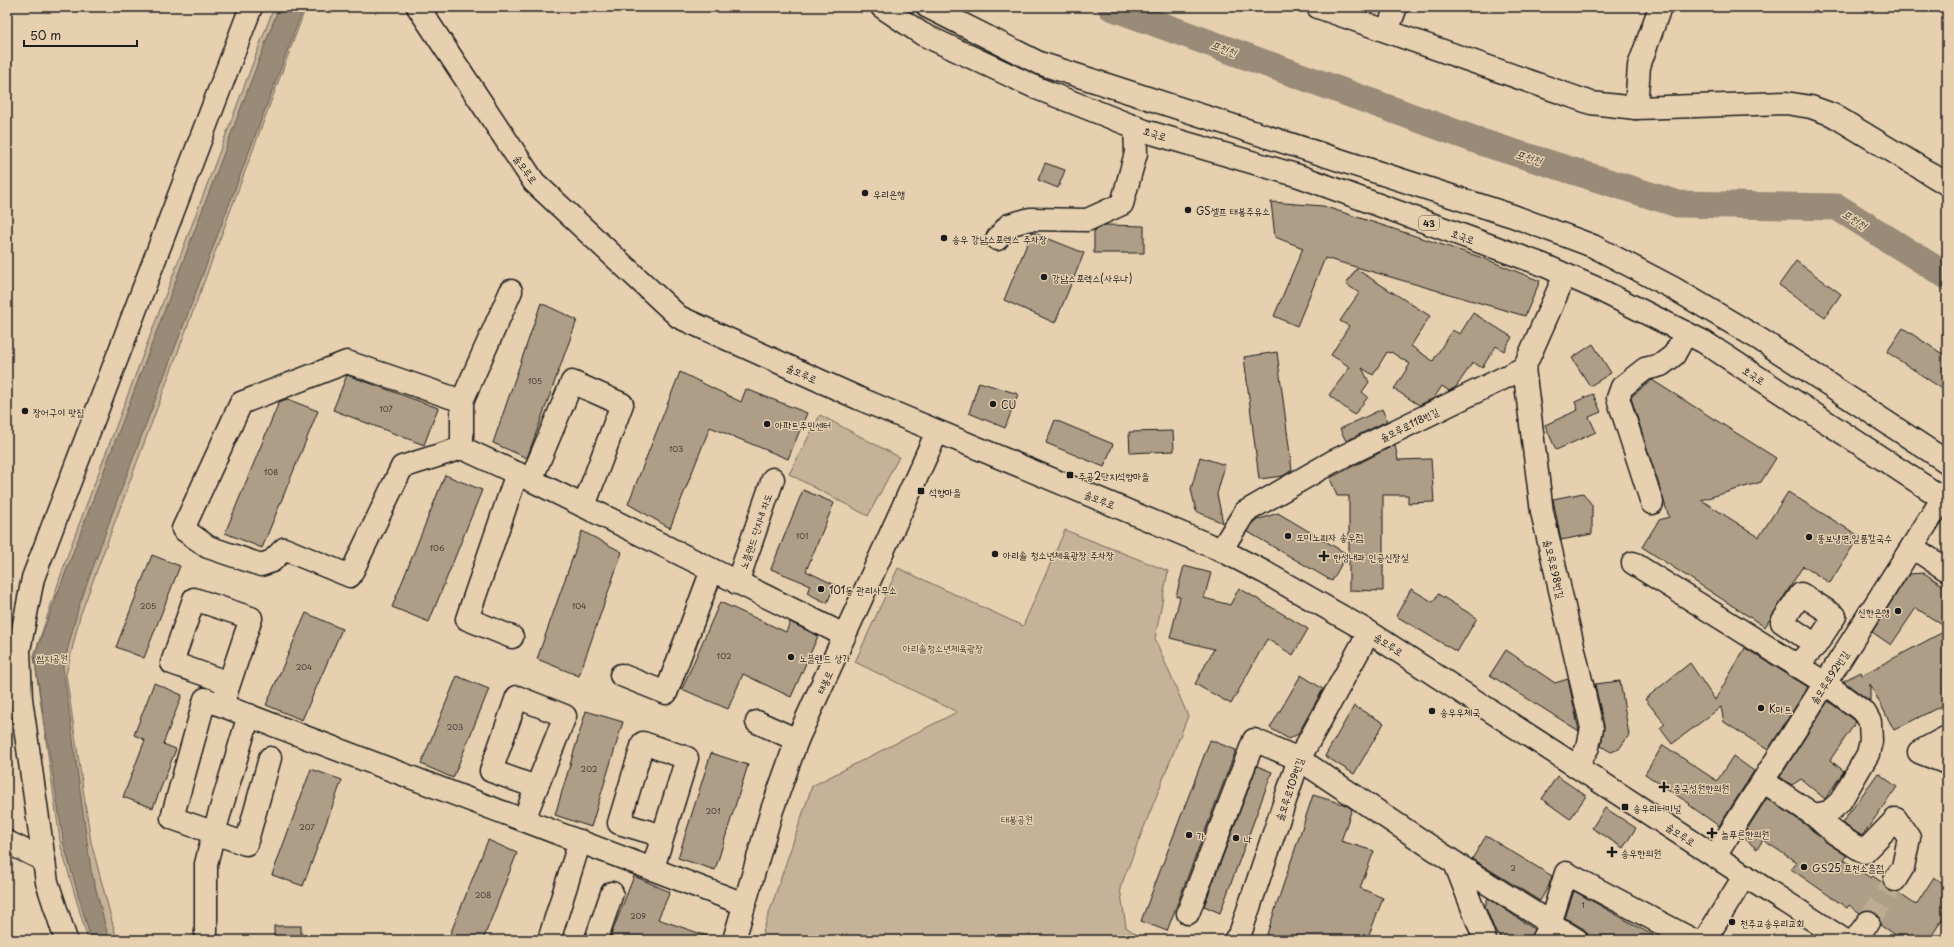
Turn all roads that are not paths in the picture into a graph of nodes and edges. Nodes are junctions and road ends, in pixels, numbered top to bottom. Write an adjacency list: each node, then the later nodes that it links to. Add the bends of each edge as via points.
1 (251, 7): 58 (main road, via 33,578 19,650 21,698)
2 (418, 7): 18 (main road, 솔모루로, via 534,182 678,317)
3 (882, 7): 10 (main road, 호국로 / 43, via 922,34 1039,89)
4 (928, 7): 20 (main road, via 1039,63 1513,216 1593,246 1674,288 1762,340)
5 (1318, 7): 8 (main road)
6 (1396, 7): 8 (main road)
7 (1660, 7): 9 (main road, via 1639,66)
8 (1387, 31): 9 (main road, via 1591,103)
9 (1636, 108): 11 (main road, via 1786,103 1811,107 1833,115)
10 (1135, 126): 12 (main road, via 1136,153 1122,204 1087,220 1030,219 1009,225); 13 (main road, 호국로 / 43, via 1299,176)
11 (1947, 184)
12 (997, 239)
13 (1565, 275): 15 (main road, 호국로 / 43); 16 (main road)
14 (511, 291): 17 (main road)
15 (1686, 333): 23 (main road, 호국로 / 43, via 1704,342); 24 (main road, via 1674,355 1661,365 1645,369 1622,387 1618,398)
16 (1524, 368): 27 (main road, 솔모루로118번길, via 1332,462 1244,512); 48 (main road, 솔모루로98번길, via 1542,512 1592,728 1588,747)
17 (462, 401): 19 (main road); 19 (main road, via 347,362 241,403 183,529 208,547 261,565 272,561 284,549 350,576 402,467)
18 (937, 432): 27 (main road, 솔모루로); 33 (main road, 태봉로)
19 (462, 448): 21 (main road)
20 (1947, 462)
21 (524, 476): 25 (main road); 25 (main road, via 572,382 622,404); 34 (main road, via 467,619)
22 (773, 479): 31 (main road, 노블랜드 단지내 차도)
23 (1945, 499): 26 (main road, 솔모루로92번길)
24 (1652, 503)
25 (584, 506): 29 (main road)
26 (1912, 547): 30 (main road); 39 (main road, 솔모루로92번길)
27 (1221, 550): 32 (main road, 솔모루로)
28 (1633, 563): 36 (main road)
29 (712, 570): 31 (main road); 37 (main road, via 666,693)
30 (1947, 570)
31 (737, 583): 33 (main road)
32 (1369, 632): 46 (main road, 솔모루로109번길); 48 (main road, 솔모루로)
33 (844, 635): 44 (main road, 태봉로)
34 (512, 637)
35 (1816, 645): 36 (main road)
36 (1796, 666): 39 (main road)
37 (621, 675)
38 (229, 683): 40 (main road)
39 (1825, 683): 49 (main road, 솔모루로92번길); 51 (main road, via 1865,713 1870,722 1871,741 1868,754 1840,802 1829,812)
40 (222, 705): 41 (main road); 53 (main road, via 205,698 172,818)
41 (249, 715): 52 (main road); 53 (main road)
42 (757, 722): 44 (main road)
43 (1947, 737): 47 (main road, via 1919,752)
44 (798, 740): 64 (main road, 태봉로, via 772,810)
45 (270, 758): 53 (main road, via 246,844)
46 (1299, 759): 59 (main road); 65 (main road, via 1254,740); 68 (main road, 솔모루로109번길)
47 (1947, 763)
48 (1577, 766): 57 (main road, 솔모루로)
49 (1762, 781): 51 (main road); 57 (main road, 솔모루로92번길)
50 (536, 788): 52 (main road)
51 (1814, 815): 62 (main road, via 1833,832 1864,852 1896,819 1909,838 1903,867)
52 (524, 819): 55 (main road)
53 (214, 832): 70 (main road, via 206,864)
54 (663, 836): 60 (main road)
55 (580, 841): 60 (main road); 71 (main road)
56 (7, 842): 58 (main road)
57 (1715, 856): 61 (main road, 솔모루로)
58 (44, 860): 69 (main road, via 47,882)
59 (1456, 863): 67 (main road); 74 (main road)
60 (653, 868): 64 (main road)
61 (1745, 875): 77 (main road); 78 (main road, 솔모루로)
62 (1895, 880)
63 (612, 893): 72 (main road)
64 (744, 904): 73 (main road, 태봉로)
65 (1188, 913)
66 (1868, 922): 79 (main road)
67 (1546, 932): 75 (main road); 76 (main road, via 1566,873)
68 (1239, 938)
69 (66, 940)
70 (206, 940)
71 (549, 940)
72 (596, 940)
73 (734, 940)
74 (1485, 940)
75 (1577, 940)
76 (1693, 940)
77 (1705, 940)
78 (1844, 940)
79 (1855, 940)

